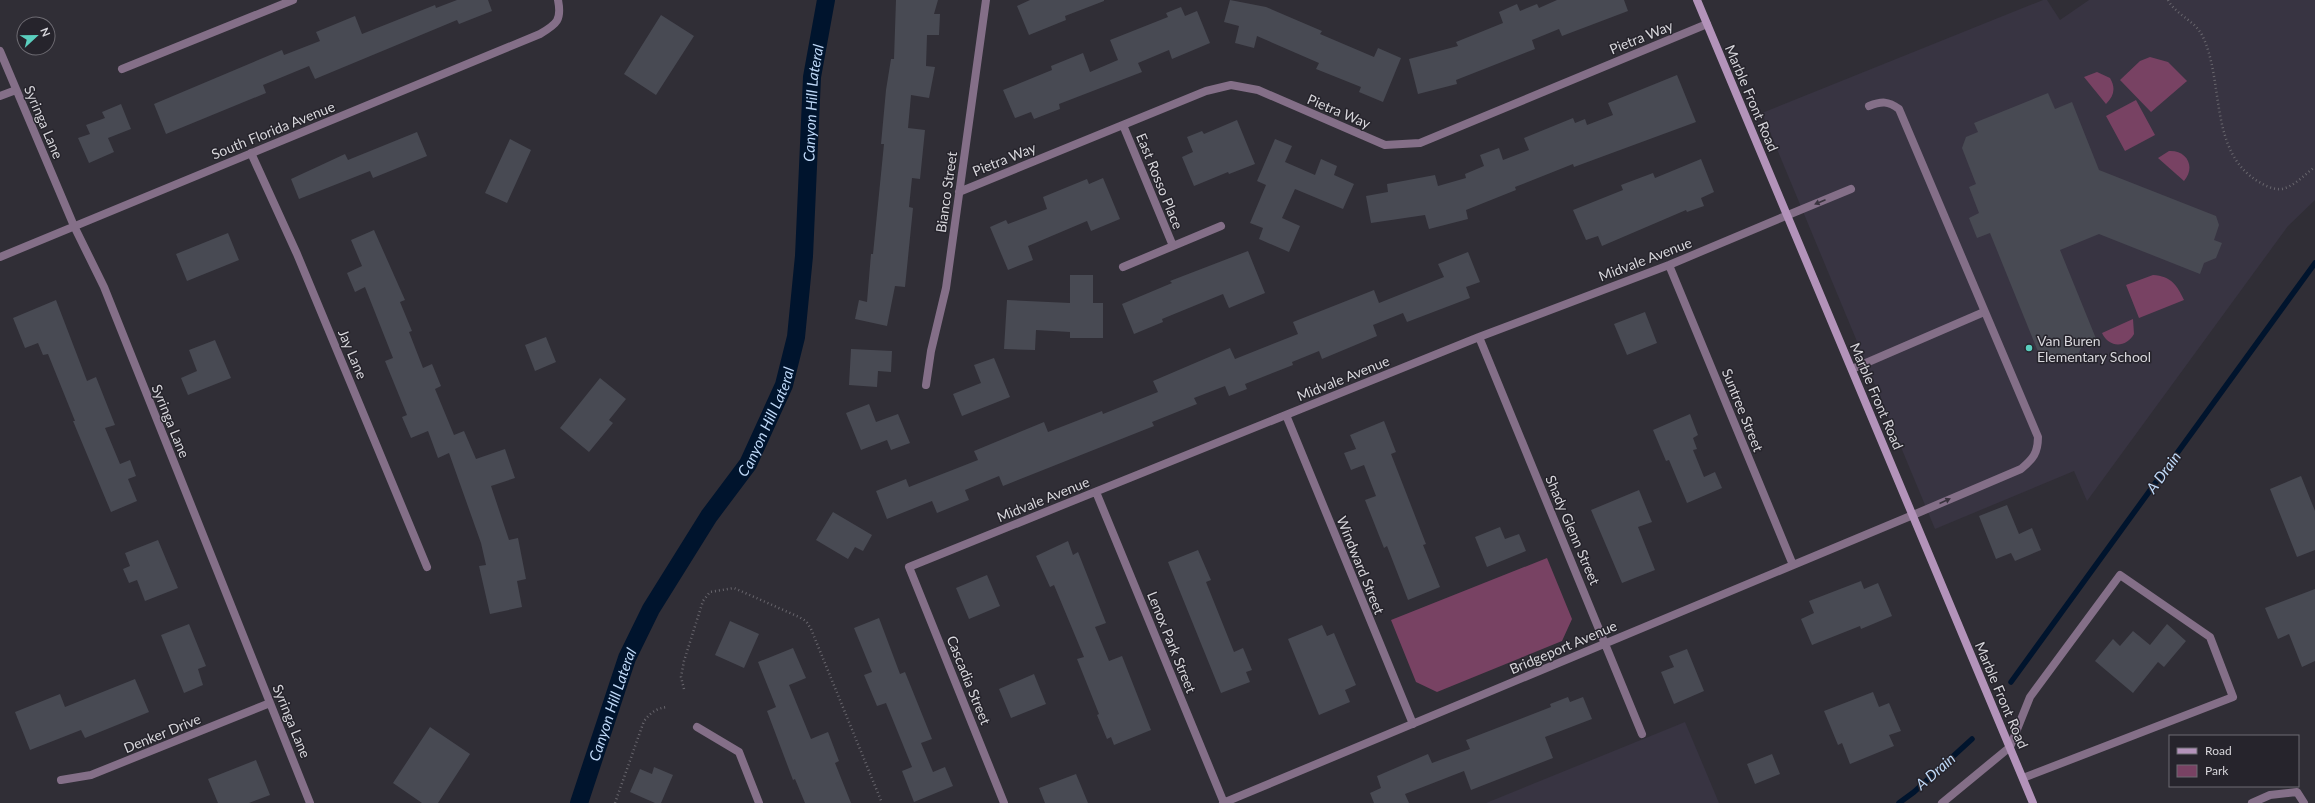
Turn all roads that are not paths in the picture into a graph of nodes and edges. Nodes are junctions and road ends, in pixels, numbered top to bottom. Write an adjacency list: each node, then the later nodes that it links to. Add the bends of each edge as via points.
1 (293, 0): 7 (street)
2 (558, 0): 12 (street, South Florida Avenue, via 560,13 555,25 514,45)
3 (986, 0): 14 (street, Bianco Street)
4 (1697, 0): 5 (street, Marble Front Road)
5 (1707, 24): 11 (street, Pietra Way, via 1420,143 1385,145 1258,90 1231,85 1206,91); 15 (street, Marble Front Road)
6 (0, 51): 8 (street, Syringa Lane)
7 (122, 68)
8 (16, 90): 9 (street); 16 (street, Syringa Lane)
9 (0, 96)
10 (1869, 106): 22 (street, Bridgeport Avenue, via 1881,101 1891,103 1899,109)
11 (1123, 125): 14 (street, Pietra Way); 18 (street, East Rosso Place)
12 (251, 153): 16 (street, South Florida Avenue); 30 (street, Jay Lane, via 297,254)
13 (1851, 189): 15 (street, Midvale Avenue, one-way to 15)
14 (959, 192): 25 (street, Bianco Street, via 946,288)
15 (1788, 215): 20 (street, Midvale Avenue); 24 (street, Marble Front Road)
16 (74, 226): 19 (street, South Florida Avenue); 33 (street, Syringa Lane, via 104,287)
17 (1221, 226): 18 (street, East Rosso Place)
18 (1173, 246): 21 (street, East Rosso Place)
19 (0, 257)
20 (1669, 265): 23 (street, Midvale Avenue); 29 (street, Suntree Street)
21 (1123, 267)
22 (1984, 312): 24 (street); 28 (street, Bridgeport Avenue, one-way to 22, via 2021,469 2032,460 2038,449 2038,437)
23 (1479, 337): 26 (street, Midvale Avenue); 32 (street, Shady Glenn Street)
24 (1852, 369): 28 (street, Marble Front Road)
25 (926, 385)
26 (1286, 415): 27 (street, Midvale Avenue); 34 (street, Windward Street)
27 (1096, 492): 31 (street, Midvale Avenue); 43 (street, Lenox Park Street)
28 (1913, 515): 29 (street, Bridgeport Avenue); 37 (street, Marble Front Road)
29 (1793, 565): 32 (street, Bridgeport Avenue)
30 (427, 567)
31 (909, 567): 42 (street, Cascadia Street)
32 (1606, 643): 34 (street, Bridgeport Avenue); 36 (street, Shady Glenn Street)
33 (270, 703): 39 (street, Denker Drive, via 91,775); 40 (street, Syringa Lane)
34 (1413, 724): 43 (street, Bridgeport Avenue)
35 (697, 726): 41 (street, via 738,752)
36 (1642, 734)
37 (2010, 747): 38 (street, Marble Front Road); 38 (street, via 2030,697 2120,575 2210,637 2233,697); 44 (street)
38 (2023, 778): 45 (street, Marble Front Road)
39 (61, 780)
40 (310, 803)
41 (759, 803)
42 (1004, 803)
43 (1224, 803)
44 (1942, 803)
45 (2033, 803)
46 (2252, 803): 47 (street, via 2270,795 2297,792)
47 (2304, 803)

